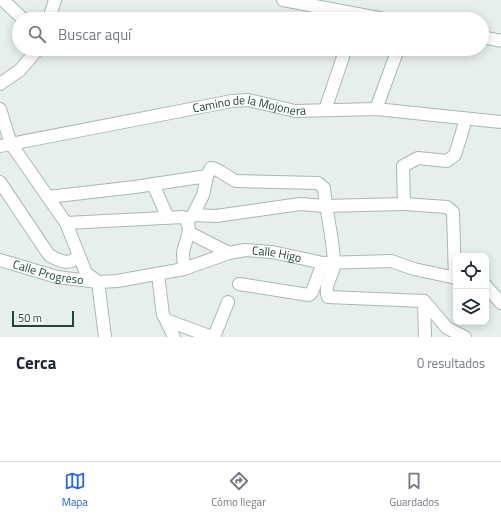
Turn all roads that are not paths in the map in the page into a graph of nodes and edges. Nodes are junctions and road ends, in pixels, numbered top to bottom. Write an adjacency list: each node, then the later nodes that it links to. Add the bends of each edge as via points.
1 (3, 0): 4 (street)
2 (55, 0): 5 (street)
3 (283, 0): 6 (street)
4 (16, 12)
5 (51, 12)
6 (347, 12)
7 (489, 38): 8 (street)
8 (501, 41)
9 (32, 56): 12 (street, via 20,70)
10 (395, 56): 14 (street)
11 (343, 57): 15 (street)
12 (2, 81)
13 (0, 109): 18 (street)
14 (376, 109): 15 (street, Camino de la Mojonera); 16 (street, Camino de la Mojonera)
15 (325, 110): 18 (street, Camino de la Mojonera, via 296,111 248,100 232,101)
16 (466, 118): 17 (street, Camino de la Mojonera); 23 (street, via 455,155 446,161 418,158 403,166)
17 (501, 122)
18 (6, 145): 22 (street)
19 (207, 176): 21 (street); 24 (street, via 211,168 236,181 318,183 324,188); 26 (street, via 203,195)
20 (0, 182): 31 (street)
21 (153, 184): 22 (street); 25 (street)
22 (48, 196): 27 (street)
23 (404, 204): 24 (street); 30 (street, via 447,207 453,212)
24 (325, 206): 26 (street, via 300,204); 34 (street)
25 (167, 216): 26 (street); 27 (street)
26 (190, 218): 28 (street)
27 (66, 223): 32 (street)
28 (190, 233): 29 (street); 35 (street, via 183,253)
29 (229, 253): 34 (street, Calle Higo, via 245,250 272,252); 35 (street, Calle Higo)
30 (454, 253)
31 (49, 255): 32 (street, via 59,261 69,262); 36 (street)
32 (78, 256): 39 (street, via 86,273)
33 (0, 260): 36 (street, Calle Progreso)
34 (328, 263): 38 (street, Calle Higo, via 391,261); 40 (street, via 309,295); 42 (street, via 328,297)
35 (184, 269): 37 (street, Calle Higo)
36 (31, 270): 39 (street, Calle Progreso, via 57,277)
37 (158, 274): 39 (street, Calle Higo); 45 (street, via 163,315)
38 (453, 278)
39 (98, 282): 46 (street)
40 (240, 284)
41 (489, 289): 44 (street)
42 (424, 301): 49 (street); 50 (street, via 447,328)
43 (228, 302): 48 (street)
44 (501, 303)
45 (166, 320): 47 (street); 48 (street)
46 (105, 337)
47 (174, 337)
48 (213, 337)
49 (425, 337)
50 (465, 337)

